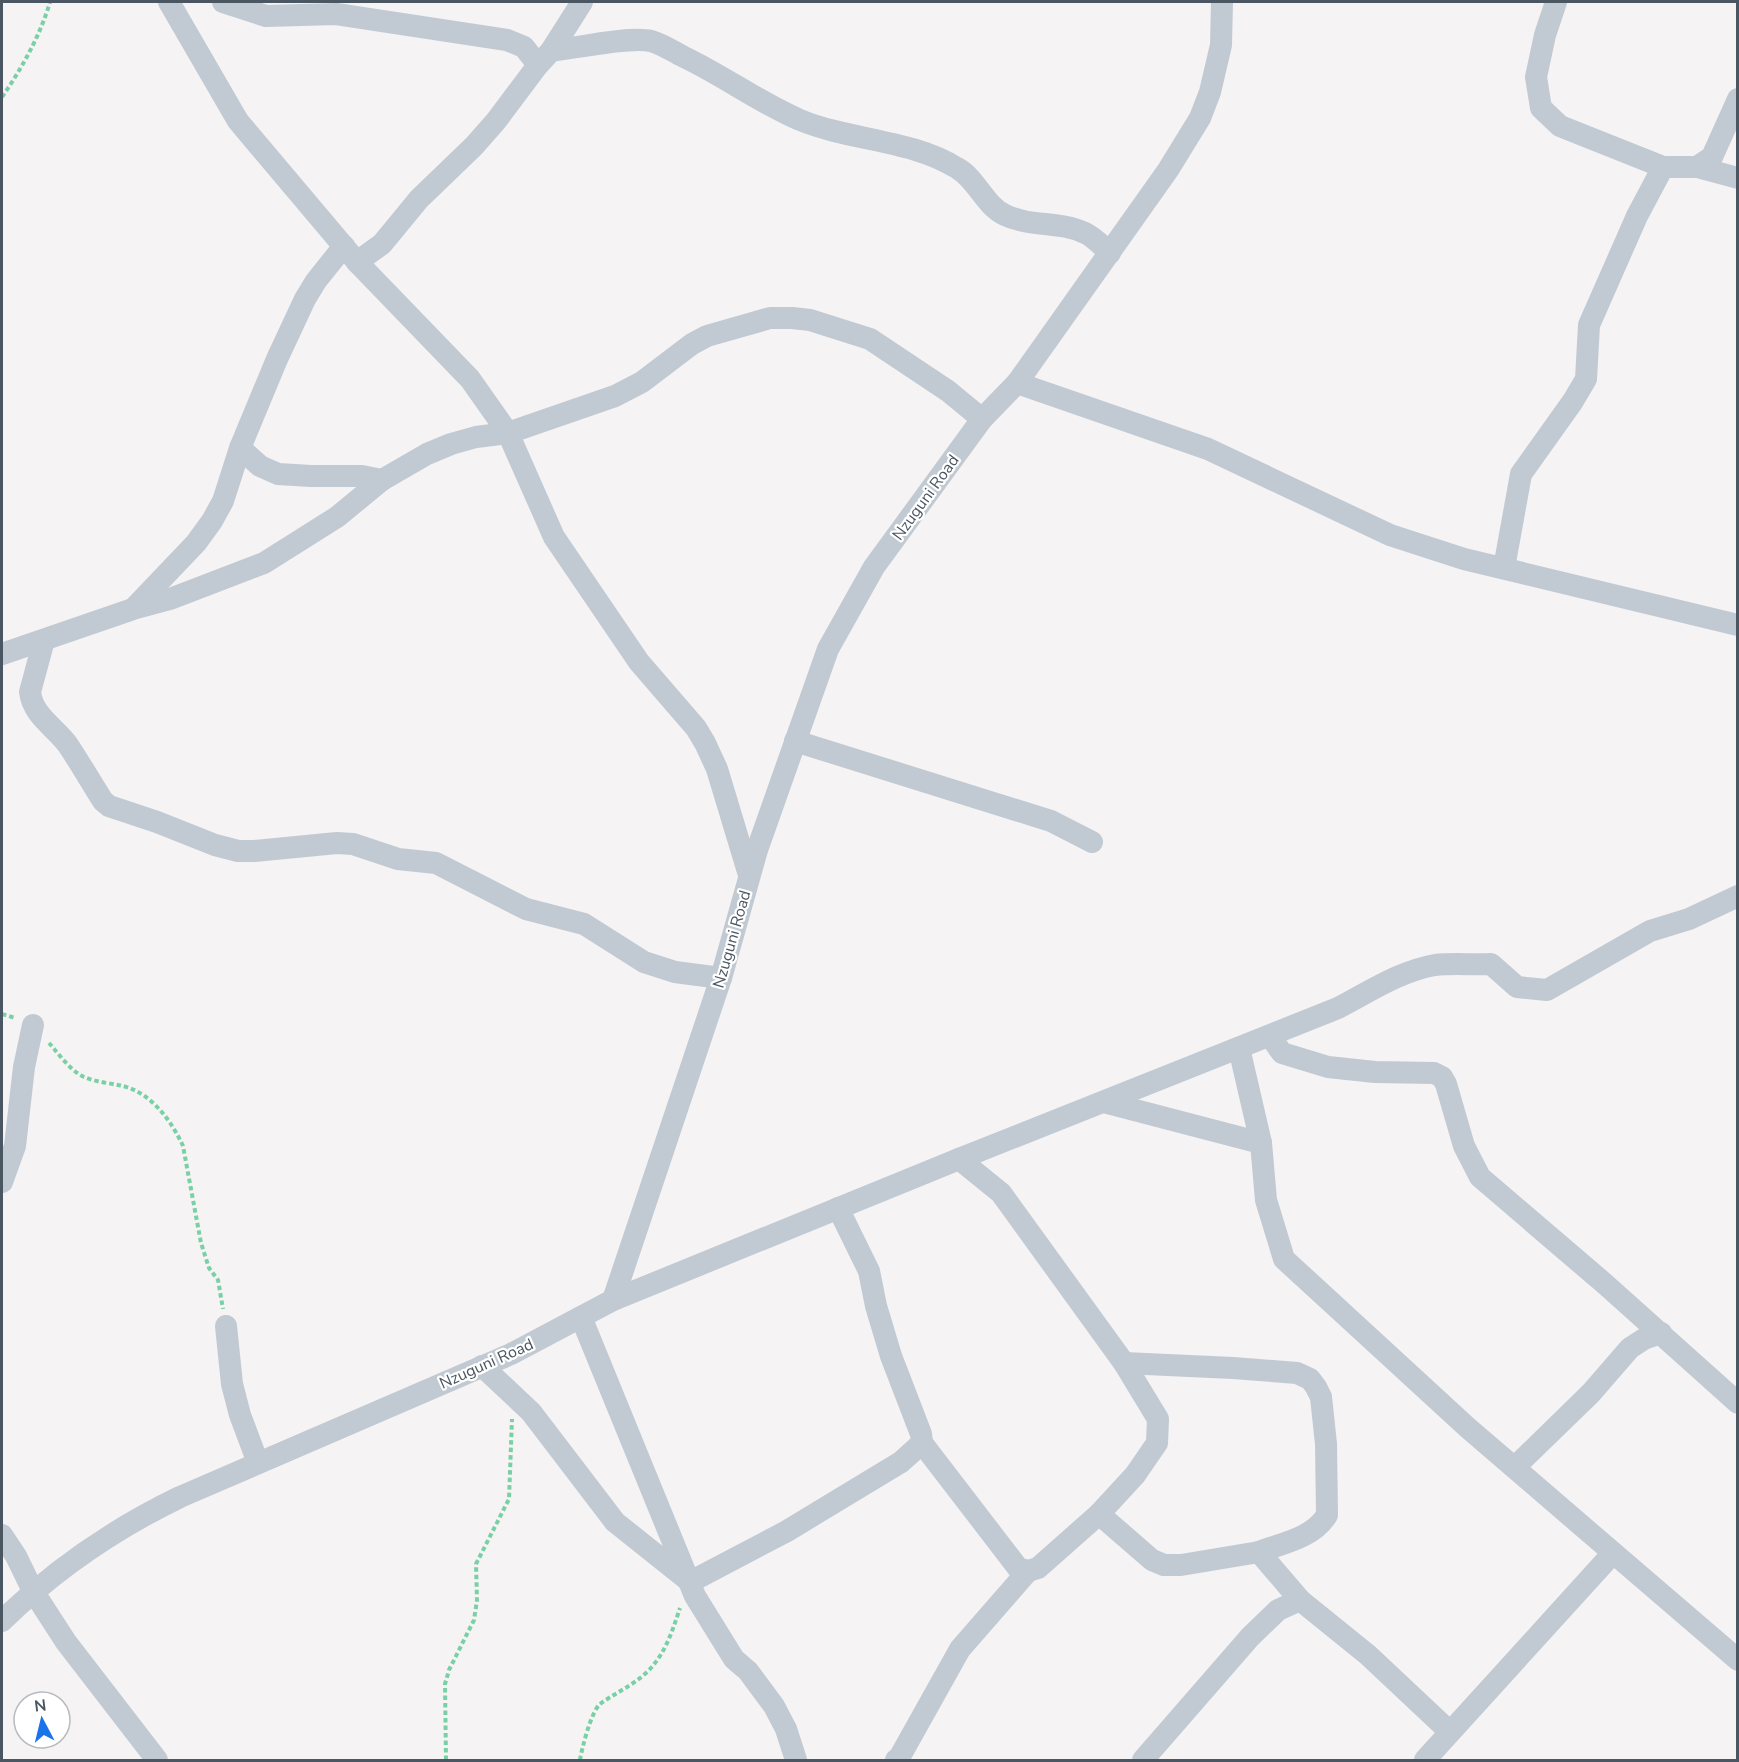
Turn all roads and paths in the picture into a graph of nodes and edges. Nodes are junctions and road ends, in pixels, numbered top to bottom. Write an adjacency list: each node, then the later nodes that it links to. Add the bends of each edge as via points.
1 (50, 2): 8 (path, via 18,74)
2 (169, 2): 14 (street, via 238,121)
3 (223, 2): 7 (street, via 266,16 336,14 507,40)
4 (582, 2): 7 (street)
5 (1222, 2): 13 (street, Nzuguni Road, via 1221,45 1200,118)
6 (1556, 2): 10 (street, via 1536,76 1541,108 1560,126)
7 (544, 58): 13 (street, via 629,41 651,42 802,121 944,161 960,169 992,207 1003,214 1073,228); 14 (street, via 496,121 419,198 382,244)
8 (2, 97)
9 (1737, 99): 11 (street, via 1712,157)
10 (1663, 167): 11 (street); 20 (street, via 1589,325 1586,379 1521,474)
11 (1697, 167): 12 (street)
12 (1737, 178)
13 (1110, 253): 15 (street, Nzuguni Road)
14 (351, 254): 17 (street, via 470,379); 18 (street, via 316,281 305,299)
15 (1017, 383): 16 (street, Nzuguni Road); 20 (street, via 1208,449 1390,535)
16 (982, 419): 17 (street, via 948,391 870,339 810,320 770,318 707,336 642,382 615,396); 25 (street, Nzuguni Road, via 874,567 828,649)
17 (508, 433): 19 (street, via 451,444); 27 (street, via 554,537 639,662 705,743 717,769)
18 (240, 448): 19 (street, via 260,466 278,474); 21 (street, via 223,501 212,521)
19 (382, 480): 21 (street, via 337,517 264,563)
20 (1504, 568): 22 (street)
21 (133, 609): 23 (street)
22 (1737, 625)
23 (44, 640): 24 (street); 29 (street, via 30,692 34,707 67,744 109,806 214,845 238,850 353,844 398,859 436,863 526,909 584,924 644,962 675,972)
24 (2, 654)
25 (795, 741): 26 (street, via 1051,821); 27 (street, Nzuguni Road)
26 (1092, 842)
27 (749, 875): 29 (street, Nzuguni Road)
28 (1737, 896): 32 (street, via 1689,919 1650,931 1547,990 1517,987 1491,964 1436,965 1397,977 1338,1008)
29 (721, 978): 39 (street, Nzuguni Road)
30 (2, 1014): 31 (path)
31 (33, 1025): 37 (street, via 15,1146); 41 (path, via 72,1070 83,1077 146,1095 176,1131 183,1146 201,1243 209,1268 218,1280)
32 (1270, 1036): 33 (street); 42 (street, via 1282,1053 1328,1067 1434,1073 1442,1077 1464,1146 1480,1177)
33 (1239, 1048): 34 (street); 35 (street)
34 (1104, 1102): 35 (street); 36 (street)
35 (1261, 1143): 49 (street, via 1266,1200 1284,1259)
36 (959, 1159): 38 (street); 43 (street, via 1001,1193)
37 (2, 1182)
38 (838, 1208): 39 (street); 47 (street, via 869,1271 891,1356)
39 (613, 1300): 40 (street, Nzuguni Road)
40 (581, 1317): 44 (street, Nzuguni Road); 55 (street)
41 (226, 1326): 48 (street, via 232,1384)
42 (1661, 1334): 46 (street); 49 (street, via 1630,1348 1591,1393)
43 (1124, 1363): 50 (street, via 1158,1419 1157,1443 1135,1475); 52 (street, via 1296,1373 1316,1386 1321,1397 1326,1444 1327,1515 1313,1531)
44 (482, 1366): 45 (street); 48 (street, Nzuguni Road)
45 (512, 1395): 55 (street, via 531,1412 615,1522); 62 (path, via 509,1499 476,1564 474,1620 445,1684)
46 (1737, 1403)
47 (922, 1443): 54 (street, via 1018,1568); 55 (street, via 901,1462 787,1531)
48 (258, 1463): 56 (street, Nzuguni Road, via 138,1518)
49 (1515, 1467): 53 (street)
50 (1099, 1514): 52 (street, via 1152,1560 1164,1565); 54 (street, via 1038,1568)
51 (2, 1535): 56 (street)
52 (1259, 1552): 57 (street)
53 (1613, 1553): 59 (street); 60 (street)
54 (1028, 1571): 65 (street, via 960,1649)
55 (690, 1582): 63 (path, via 666,1647 647,1672 598,1706 583,1741); 64 (street, via 694,1596 734,1659 774,1706)
56 (33, 1591): 58 (street, Nzuguni Road); 61 (street, via 66,1642)
57 (1300, 1600): 60 (street, via 1368,1655); 66 (street, via 1278,1610 1250,1637)
58 (2, 1621)
59 (1737, 1660)
60 (1450, 1732): 67 (street)
61 (157, 1760)
62 (446, 1761)
63 (580, 1761)
64 (796, 1761)
65 (896, 1761)
66 (1143, 1761)
67 (1425, 1761)

